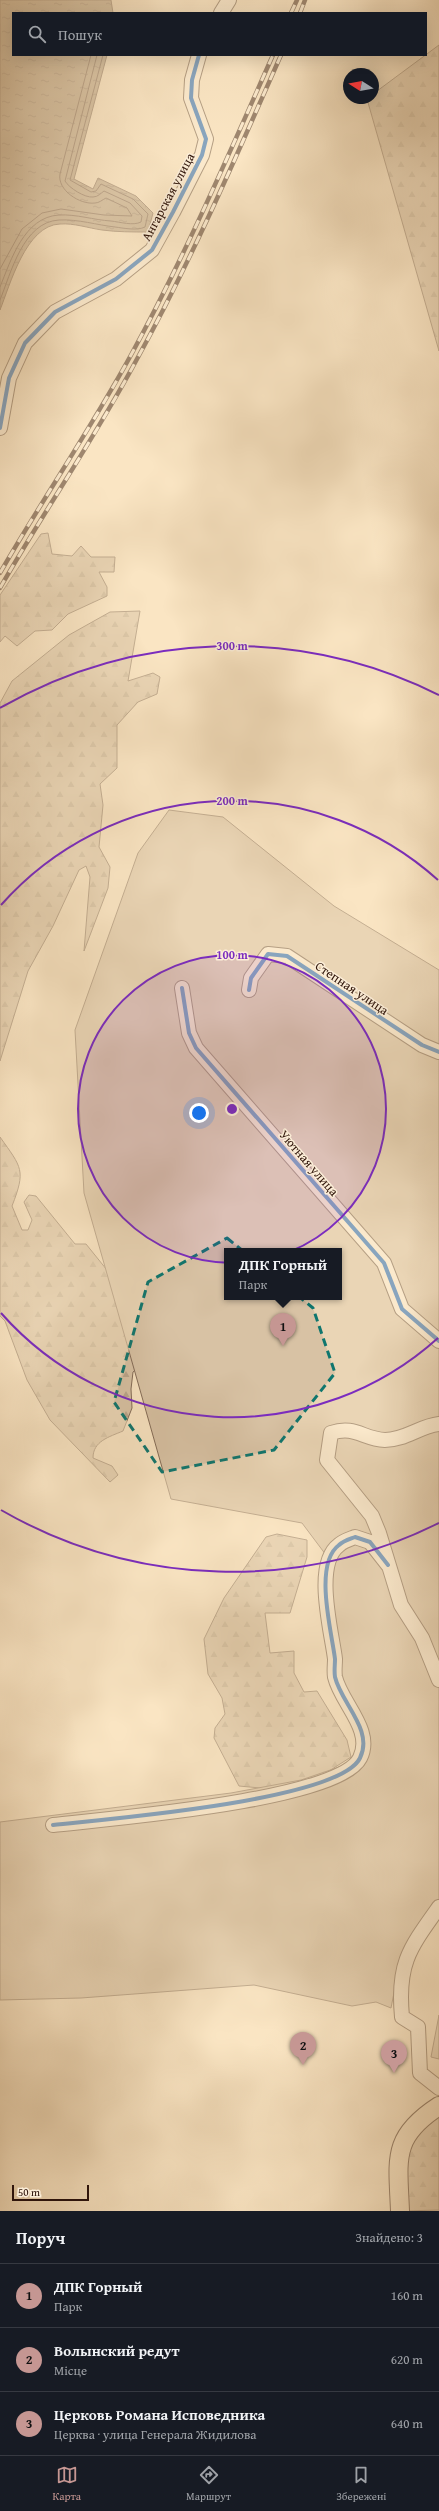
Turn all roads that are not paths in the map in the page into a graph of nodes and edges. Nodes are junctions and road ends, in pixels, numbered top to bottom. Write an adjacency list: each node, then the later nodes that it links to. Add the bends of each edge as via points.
1 (229, 0): 2 (street)
2 (222, 12)
3 (199, 56): 4 (street, Ангарская улица, via 192,80 191,98 206,139 202,155 173,212 152,250 116,279 55,312 25,343 9,378)
4 (0, 428)
5 (182, 988): 8 (street, Уютная улица, via 189,1033 196,1048 384,1263 402,1309)
6 (249, 990): 7 (street, Степная улица, via 251,978 268,954 287,956 422,1046)
7 (439, 1052)
8 (439, 1341)
9 (439, 1424): 10 (street, via 430,1425 397,1439 385,1440 343,1429 331,1433 327,1460 372,1516)
10 (388, 1565): 11 (street, via 401,1605 422,1638); 12 (street, via 370,1542 355,1537 338,1545 329,1561 325,1598 335,1659 335,1678 362,1732 363,1747 360,1759 351,1768 320,1783 257,1799)
11 (439, 1680)
12 (53, 1825)
13 (439, 1907): 14 (street, via 407,1958 400,1981 400,1992 402,2017 418,2027 420,2073)
14 (439, 2088)
15 (439, 2106): 16 (main road, via 415,2123 404,2142 399,2164)
16 (400, 2211)

